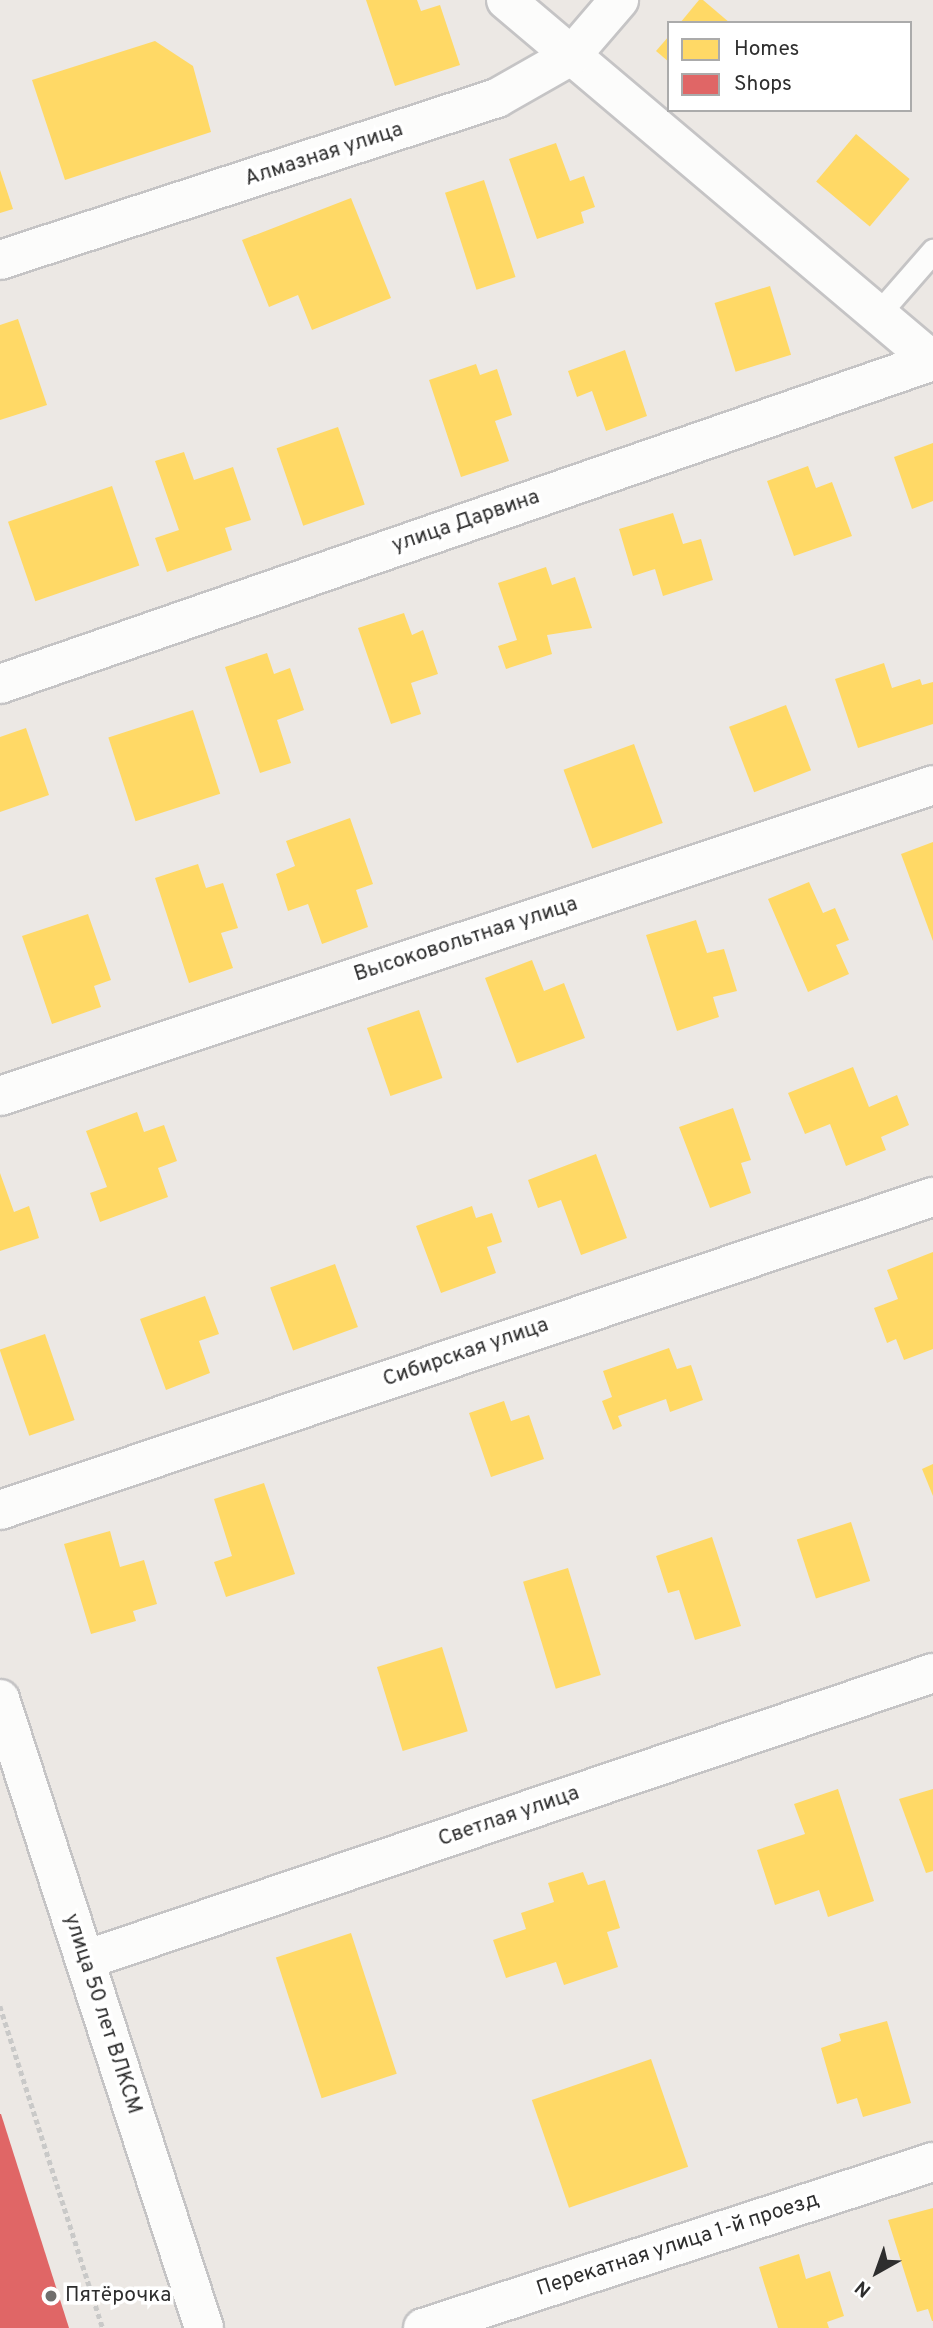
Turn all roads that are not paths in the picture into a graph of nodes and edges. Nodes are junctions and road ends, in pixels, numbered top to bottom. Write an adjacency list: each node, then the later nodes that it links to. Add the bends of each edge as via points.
1 (506, 0): 3 (street)
2 (619, 0): 3 (street, Алмазная улица)
3 (571, 56): 5 (street, Алмазная улица, via 497,99); 6 (street)
4 (933, 251): 6 (lane)
5 (0, 260)
6 (877, 314): 7 (street)
7 (933, 361): 8 (street, улица Дарвина)
8 (0, 684)
9 (933, 785): 10 (street, Высоковольтная улица)
10 (0, 1096)
11 (933, 1197): 12 (street, Сибирская улица)
12 (0, 1510)
13 (933, 1673): 15 (street, Светлая улица)
14 (0, 1699): 15 (street, улица 50 лет ВЛКСМ)
15 (85, 1960): 17 (street, улица 50 лет ВЛКСМ)
16 (933, 2161): 18 (street, Перекатная улица 1-й проезд)
17 (204, 2328)
18 (423, 2328)

